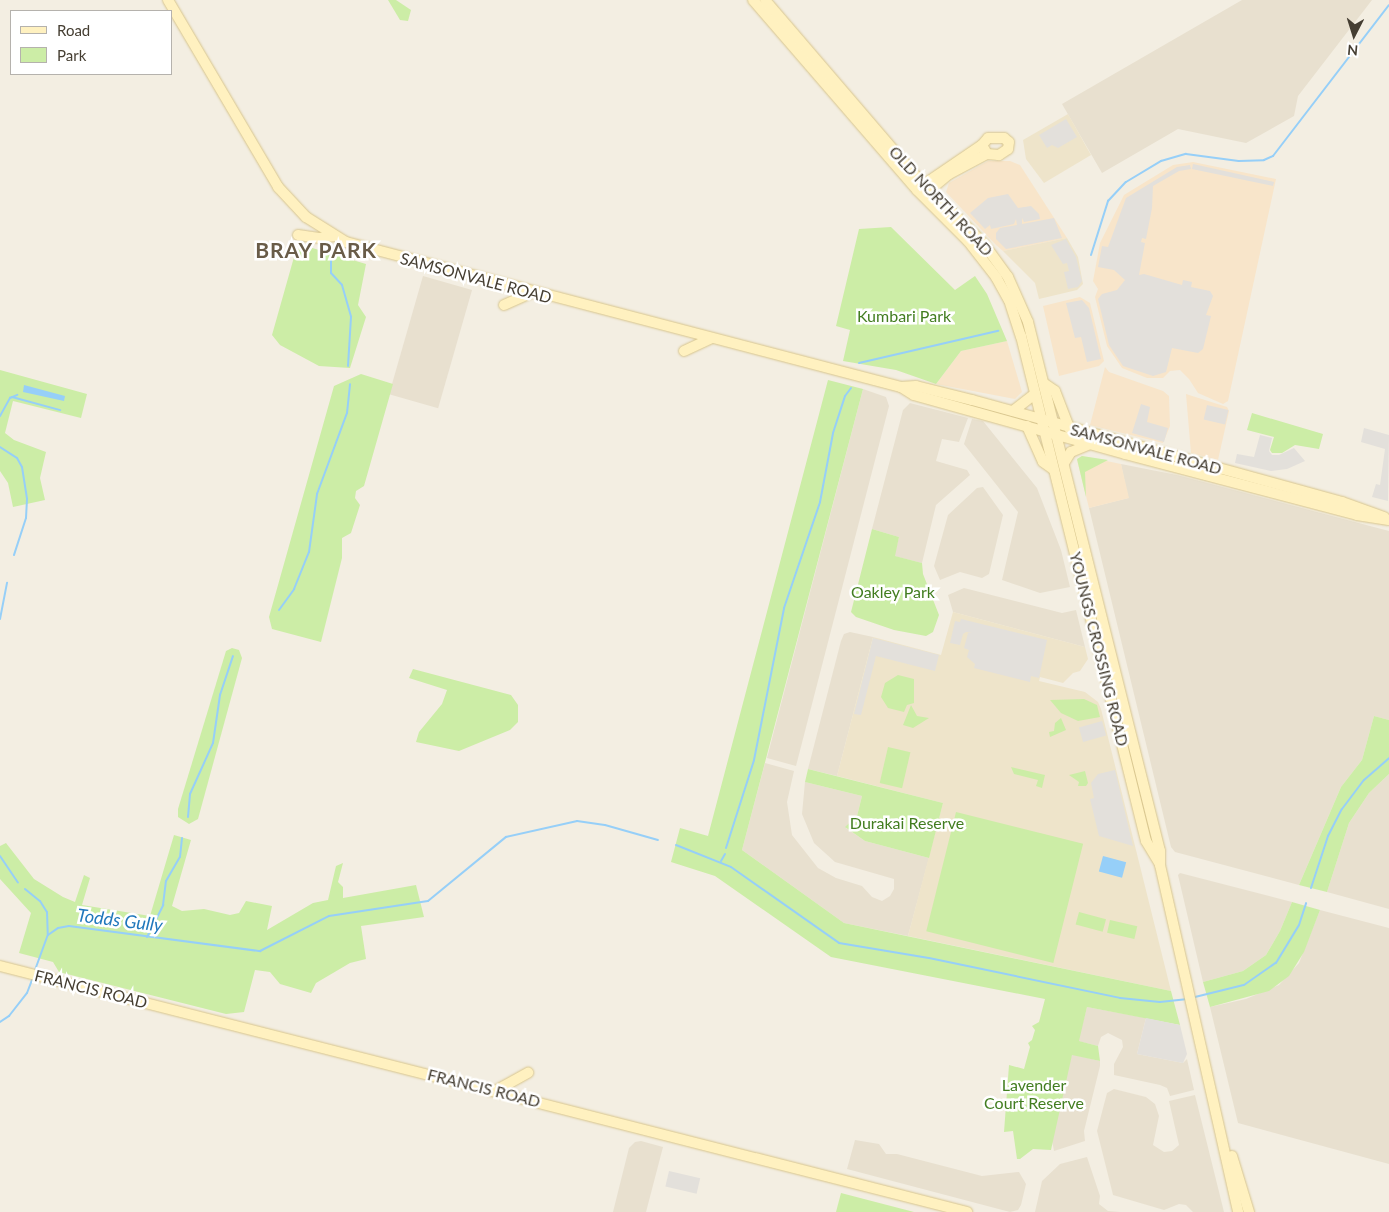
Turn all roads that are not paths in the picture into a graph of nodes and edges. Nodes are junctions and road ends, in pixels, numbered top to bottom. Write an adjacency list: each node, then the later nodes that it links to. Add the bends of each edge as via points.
1 (168, 0): 7 (main road, SAMSONVALE ROAD, via 271,177 291,203)
2 (754, 0): 5 (main road, OLD NORTH ROAD)
3 (765, 0): 5 (main road, OLD NORTH ROAD)
4 (985, 149): 5 (main road)
5 (924, 190): 12 (main road, OLD NORTH ROAD, via 971,230 1008,277 1030,326); 14 (main road, OLD NORTH ROAD, via 968,241 1003,289 1017,321)
6 (298, 235): 7 (main road)
7 (334, 236): 8 (main road, SAMSONVALE ROAD, via 369,250)
8 (533, 292): 9 (main road); 10 (main road, SAMSONVALE ROAD)
9 (504, 305)
10 (711, 339): 11 (main road); 13 (main road, SAMSONVALE ROAD)
11 (684, 351)
12 (1045, 384): 17 (main road, OLD NORTH ROAD); 19 (main road, via 1055,392)
13 (902, 387): 15 (main road, SAMSONVALE ROAD, via 916,386); 18 (main road, SAMSONVALE ROAD, via 914,395)
14 (1035, 394): 15 (main road); 16 (main road, OLD NORTH ROAD)
15 (1013, 411): 16 (main road, SAMSONVALE ROAD)
16 (1042, 420): 17 (main road, SAMSONVALE ROAD); 20 (main road, OLD NORTH ROAD)
17 (1054, 423): 19 (main road, SAMSONVALE ROAD); 21 (main road, OLD NORTH ROAD)
18 (1027, 426): 20 (main road, SAMSONVALE ROAD); 24 (main road, via 1043,462)
19 (1070, 428): 25 (main road, SAMSONVALE ROAD, via 1342,502)
20 (1044, 431): 21 (main road, SAMSONVALE ROAD); 24 (main road, YOUNGS CROSSING ROAD)
21 (1057, 434): 22 (main road, SAMSONVALE ROAD); 23 (main road, YOUNGS CROSSING ROAD)
22 (1090, 444): 23 (main road, via 1071,452); 25 (main road, SAMSONVALE ROAD, via 1356,515)
23 (1064, 463): 26 (main road, YOUNGS CROSSING ROAD, via 1160,850)
24 (1053, 469): 26 (main road, YOUNGS CROSSING ROAD, via 1146,841)
25 (1389, 520)
26 (1160, 865): 30 (main road, YOUNGS CROSSING ROAD)
27 (0, 966): 29 (main road, FRANCIS ROAD)
28 (528, 1073): 29 (main road)
29 (495, 1090): 31 (main road, FRANCIS ROAD)
30 (1221, 1127): 32 (main road, YOUNGS CROSSING ROAD); 33 (main road, YOUNGS CROSSING ROAD)
31 (967, 1212)
32 (1238, 1212)
33 (1248, 1212)

